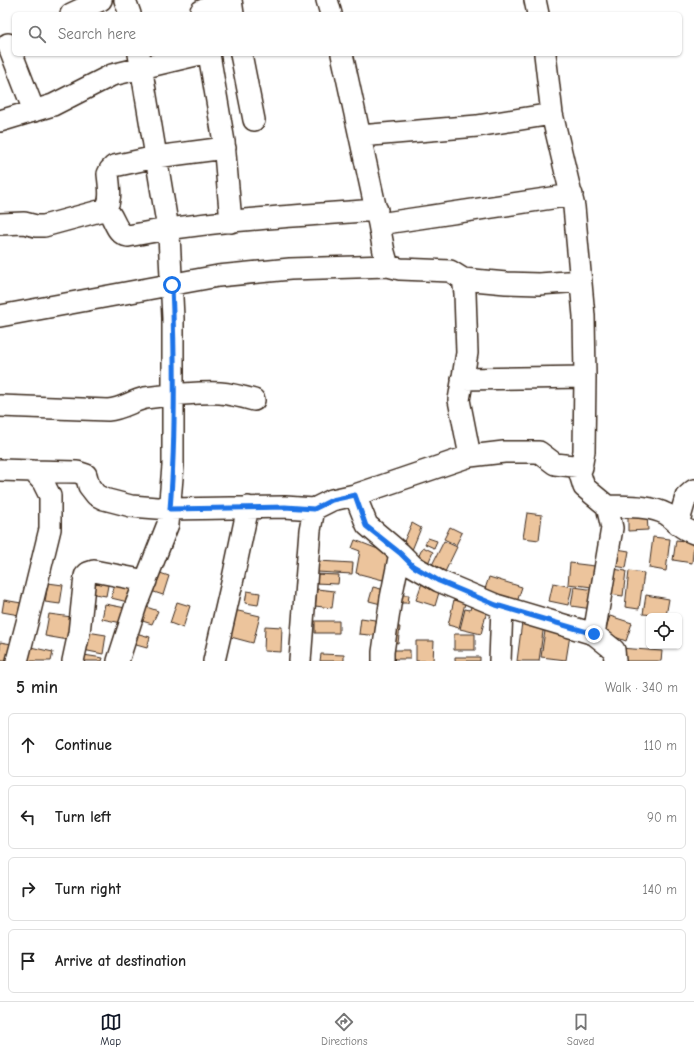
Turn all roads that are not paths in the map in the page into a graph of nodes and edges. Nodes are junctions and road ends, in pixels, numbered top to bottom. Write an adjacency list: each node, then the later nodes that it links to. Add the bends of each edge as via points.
1 (101, 0): 5 (street)
2 (125, 0): 6 (street)
3 (327, 0): 7 (street)
4 (535, 0): 8 (street)
5 (75, 12)
6 (129, 12)
7 (330, 12)
8 (538, 12)
9 (7, 44): 16 (street)
10 (183, 56): 15 (street)
11 (209, 56): 21 (street)
12 (241, 56): 18 (street)
13 (344, 56): 20 (street)
14 (545, 56): 17 (street)
15 (140, 61): 16 (street, via 53,105); 22 (street)
16 (34, 111): 19 (street)
17 (552, 114): 20 (street, via 477,126); 23 (street)
18 (254, 120)
19 (0, 121)
20 (360, 136): 25 (street)
21 (225, 148): 22 (street); 26 (street)
22 (156, 158): 24 (street, via 118,164 112,168 108,174 109,200); 28 (street)
23 (572, 195): 25 (street); 31 (street)
24 (106, 208): 27 (street, via 44,226 24,223); 28 (street, via 122,235)
25 (378, 217): 26 (street); 29 (street)
26 (231, 222): 28 (street)
27 (0, 224)
28 (168, 228): 32 (street)
29 (388, 266): 30 (street, via 400,269 450,271); 32 (street, via 290,269 218,276)
30 (463, 279): 31 (street, via 506,284); 35 (street, via 467,353)
31 (581, 281): 34 (street)
32 (172, 285): 33 (street); 36 (street)
33 (0, 316)
34 (585, 377): 35 (street); 40 (street)
35 (462, 379): 39 (street, via 459,400)
36 (174, 395): 37 (street, via 220,393); 38 (street, via 136,400 117,409 108,410); 47 (street, via 174,466)
37 (254, 400)
38 (0, 406)
39 (470, 456): 40 (street, via 504,452 539,452 555,464); 44 (street)
40 (582, 467): 45 (street, via 580,474 584,487)
41 (0, 470): 42 (street)
42 (33, 471): 47 (street, via 77,472 86,475 89,486 104,500 131,506); 54 (street, via 43,482 50,496 50,529)
43 (694, 490): 49 (street, via 686,497)
44 (355, 495): 48 (street, via 332,500); 50 (street, via 366,526)
45 (607, 506): 49 (street, via 667,514); 53 (street, via 612,528)
46 (248, 507): 47 (street); 48 (street); 57 (street)
47 (170, 509): 51 (street, via 168,524)
48 (314, 509): 58 (street, via 310,530)
49 (686, 528)
50 (400, 553): 52 (street, via 413,566 439,581); 59 (street)
51 (146, 581): 55 (street, via 94,571 85,576 79,633); 56 (street)
52 (502, 607): 53 (street); 60 (street)
53 (594, 634): 61 (street, via 614,650)
54 (17, 661)
55 (73, 661)
56 (118, 661)
57 (214, 661)
58 (300, 661)
59 (383, 661)
60 (500, 661)
61 (615, 661)

